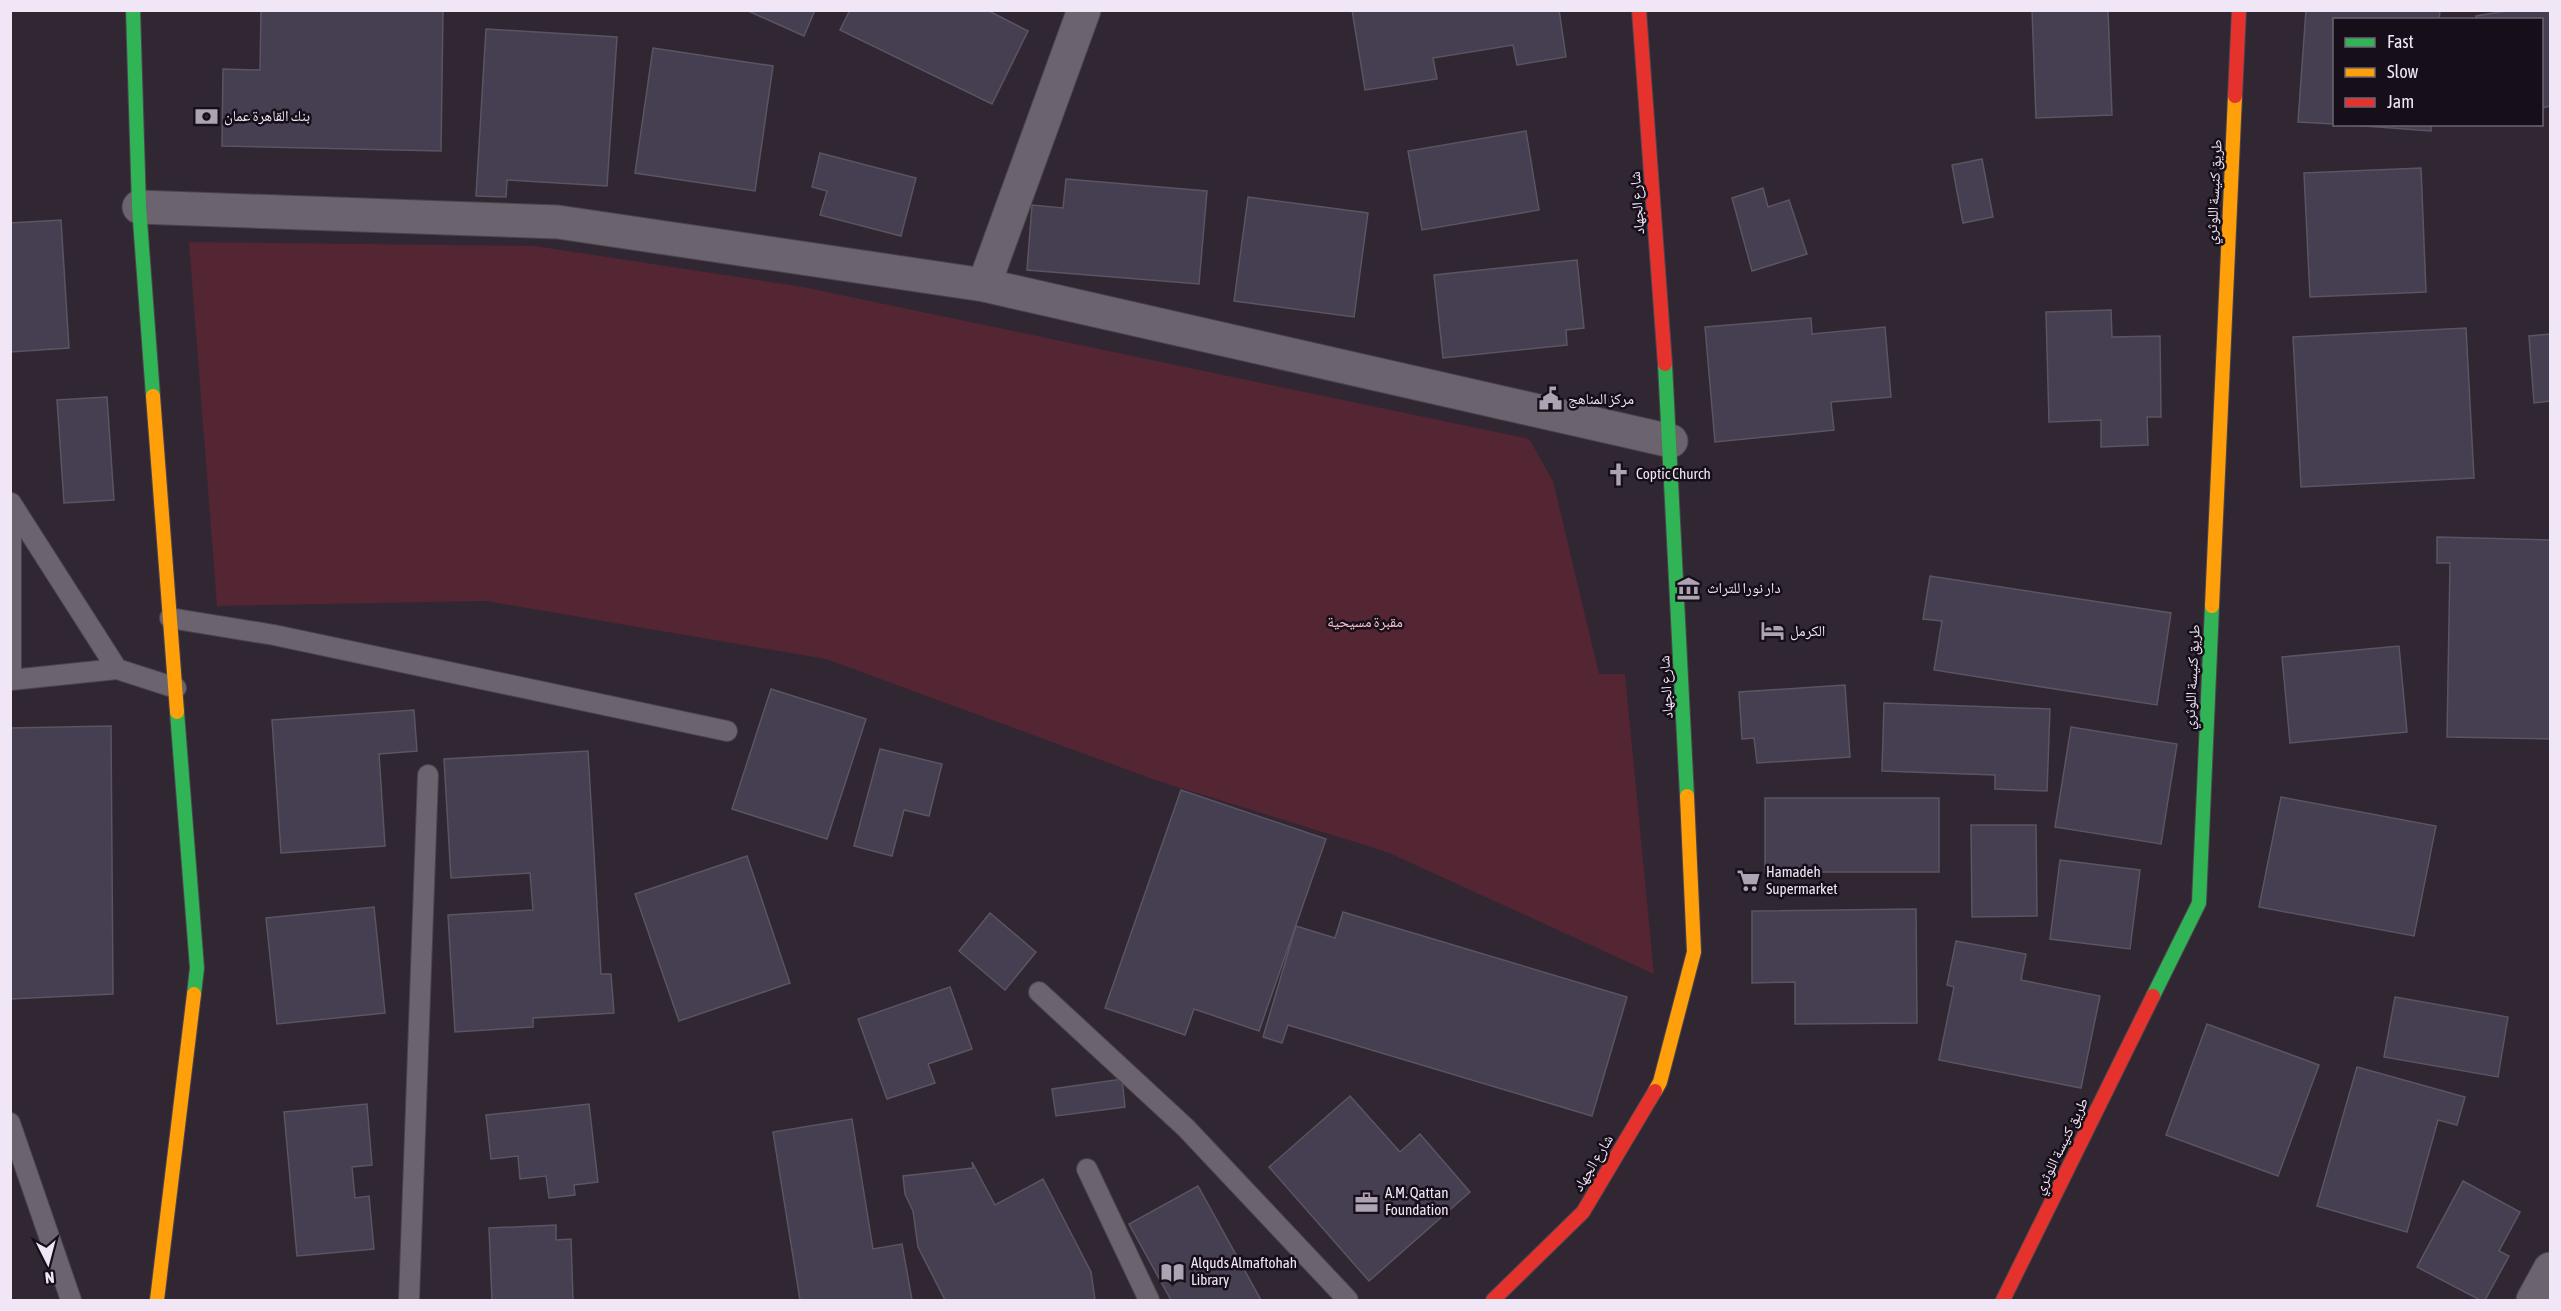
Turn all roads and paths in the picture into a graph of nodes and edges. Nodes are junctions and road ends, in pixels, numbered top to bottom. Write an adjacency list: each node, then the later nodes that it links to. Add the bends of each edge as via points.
1 (134, 10): 5 (street)
2 (1084, 10): 6 (street)
3 (1639, 10): 7 (street, شارع الجهاد)
4 (2239, 10): 23 (street, طريق كنيسة اللوثري, via 2199,903)
5 (139, 207): 6 (street, via 558,222); 8 (street)
6 (984, 285): 7 (street)
7 (1671, 441): 22 (street, شارع الجهاد, via 1694,952 1660,1082 1583,1212)
8 (170, 618): 10 (street); 11 (lane, via 274,635)
9 (117, 669): 9 (lane, via 55,571 11,503 11,680); 10 (lane)
10 (176, 688): 18 (street, via 197,968)
11 (727, 731)
12 (428, 775): 19 (lane)
13 (1040, 992): 21 (lane, via 1186,1128)
14 (10, 1123): 17 (lane)
15 (1087, 1169): 20 (lane)
16 (2550, 1269): 24 (street)
17 (71, 1300)
18 (157, 1300)
19 (409, 1300)
20 (1149, 1300)
21 (1348, 1300)
22 (1493, 1300)
23 (2003, 1300)
24 (2534, 1300)

